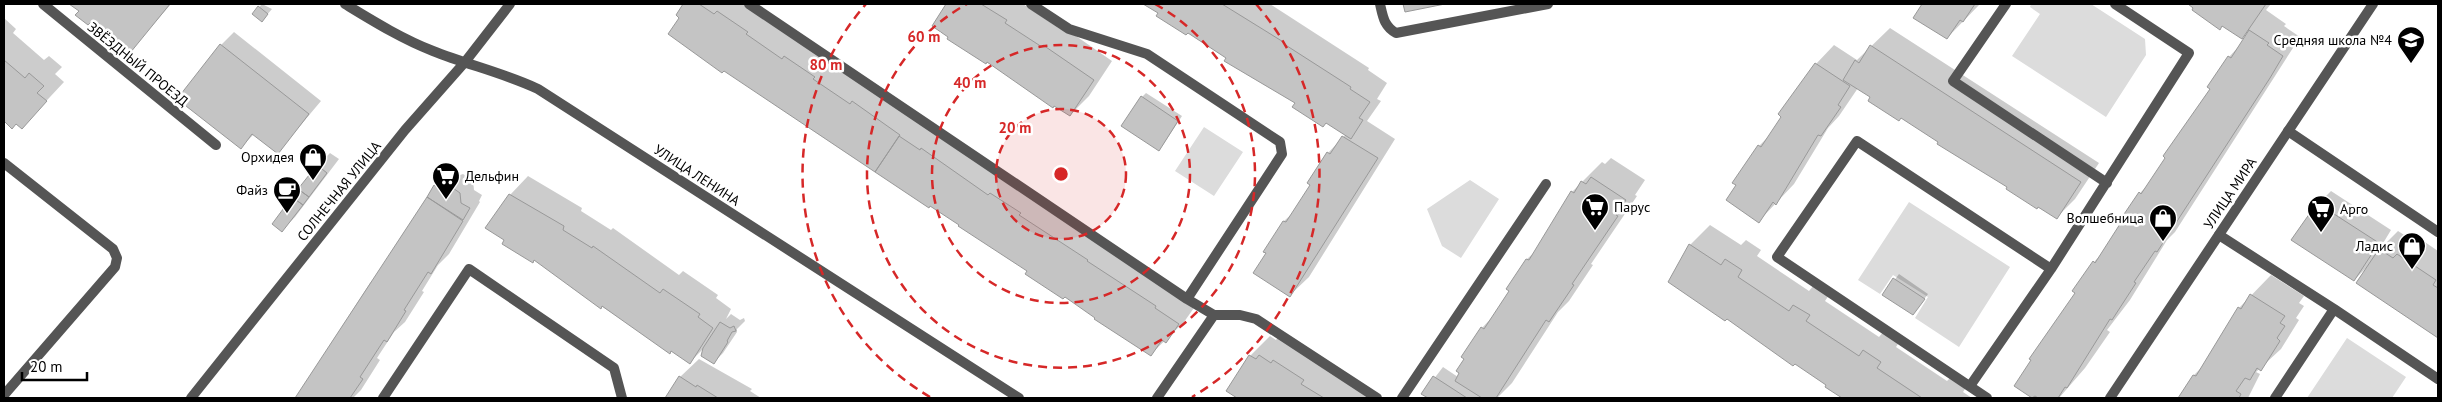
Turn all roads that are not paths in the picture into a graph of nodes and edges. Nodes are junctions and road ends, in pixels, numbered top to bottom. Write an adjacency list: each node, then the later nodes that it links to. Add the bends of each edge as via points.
1 (43, 4): 13 (street, ЗВЁЗДНЫЙ ПРОЕЗД)
2 (345, 4): 11 (street, УЛИЦА ЛЕНИНА, via 404,38)
3 (510, 4): 11 (street, СОЛНЕЧНАЯ УЛИЦА)
4 (749, 4): 20 (street)
5 (1031, 4): 20 (street, via 1069,28 1147,54 1280,142 1282,154)
6 (1380, 4): 7 (street, via 1384,21 1396,34)
7 (1548, 4)
8 (2006, 4): 15 (street, via 1953,82)
9 (2114, 4): 15 (street, via 2189,53)
10 (2373, 4): 12 (street, УЛИЦА МИРА)
11 (465, 62): 26 (street, СОЛНЕЧНАЯ УЛИЦА, via 405,130); 29 (street, УЛИЦА ЛЕНИНА, via 538,89)
12 (2288, 131): 17 (street); 18 (street, УЛИЦА МИРА)
13 (216, 145)
14 (4, 163): 25 (street, via 113,249 117,258 115,267)
15 (2107, 183): 19 (street)
16 (1546, 184): 32 (street)
17 (2438, 232)
18 (2219, 235): 21 (street); 34 (street, УЛИЦА МИРА)
19 (2051, 269): 24 (street); 24 (street, via 1857,141 1778,257)
20 (1187, 299): 22 (street)
21 (2334, 309): 23 (street); 35 (street)
22 (1214, 315): 30 (street); 31 (street, via 1256,319)
23 (2438, 379)
24 (1970, 386): 33 (street)
25 (4, 395)
26 (191, 398)
27 (383, 398): 28 (street, via 469,269 614,368)
28 (622, 398)
29 (1019, 398)
30 (1157, 398)
31 (1377, 398)
32 (1402, 398)
33 (1987, 398)
34 (2110, 398)
35 (2275, 398)

